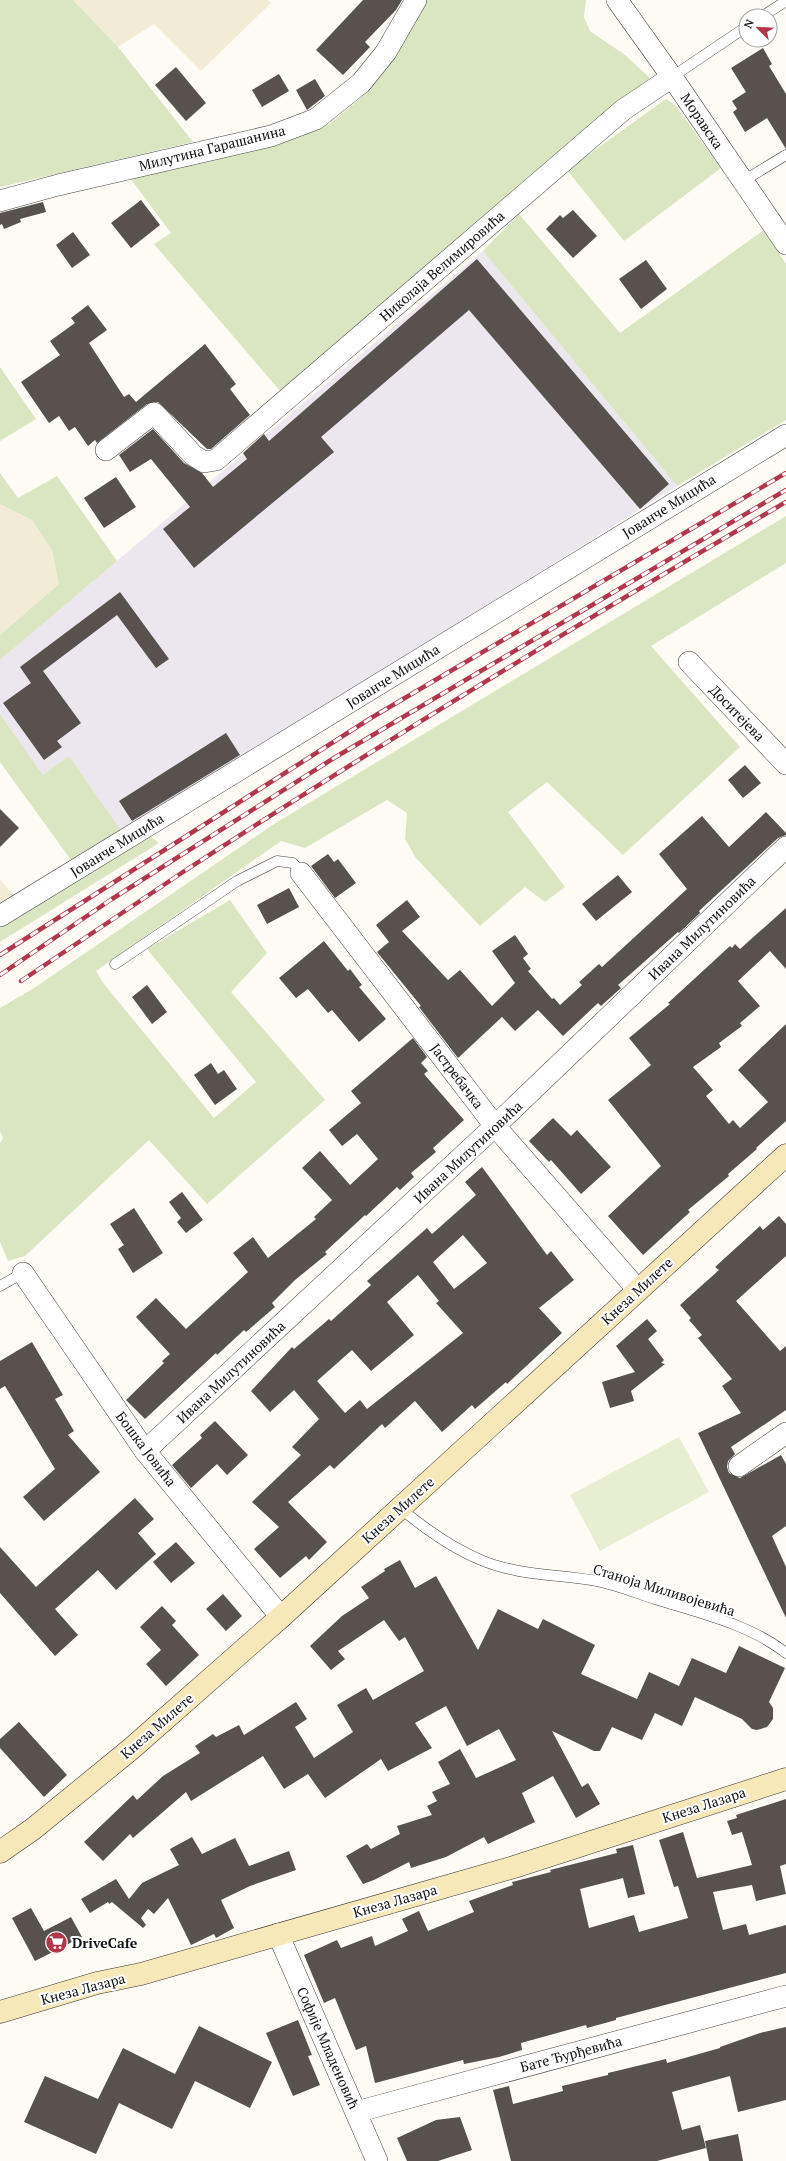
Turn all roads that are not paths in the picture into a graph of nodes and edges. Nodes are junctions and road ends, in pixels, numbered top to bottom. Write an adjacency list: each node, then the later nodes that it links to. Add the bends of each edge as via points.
1 (416, 0): 9 (street, Милутина Гарашанина, via 386,52 361,83 316,119 271,136 58,185)
2 (616, 0): 6 (street, Моравска)
3 (786, 1): 4 (lane)
4 (775, 8)
5 (738, 33): 6 (lane)
6 (672, 77): 8 (street, Моравска); 12 (street, Николаја Велимировића, via 623,110 216,460 204,462 193,455 154,413)
7 (786, 155): 8 (lane)
8 (743, 181): 10 (street, Моравска)
9 (0, 201)
10 (786, 244)
11 (786, 434): 17 (street, Јованче Мицића)
12 (106, 450)
13 (689, 662): 14 (street, Доситејева)
14 (786, 764)
15 (786, 847): 19 (street, Ивана Милутиновића)
16 (301, 873): 18 (lane, via 293,862 277,861 237,881); 19 (street, Јастребачка)
17 (0, 916)
18 (115, 964)
19 (495, 1126): 23 (street, Јастребачка); 25 (street, Ивана Милутиновића)
20 (786, 1155): 23 (main road, Кнеза Милете)
21 (23, 1272): 22 (lane); 25 (street, Бошка Јовића)
22 (0, 1286)
23 (638, 1290): 27 (main road, Кнеза Милете)
24 (786, 1433): 26 (street)
25 (145, 1451): 28 (street, Бошка Јовића)
26 (740, 1466)
27 (400, 1508): 28 (main road, Кнеза Милете); 29 (lane, Станоја Миливојевића, via 423,1528 480,1560 504,1568 542,1575 597,1581 721,1619 770,1641)
28 (281, 1617): 31 (main road, Кнеза Милете, via 131,1749 33,1829)
29 (786, 1653)
30 (786, 1779): 32 (main road, Кнеза Лазара, via 514,1867)
31 (0, 1852)
32 (278, 1934): 34 (main road, Кнеза Лазара); 35 (street, Софије Младеновић)
33 (786, 1996): 35 (street, Бате Ђурђевића)
34 (0, 2012)
35 (356, 2112): 36 (street, Софије Младеновић)
36 (377, 2161)

